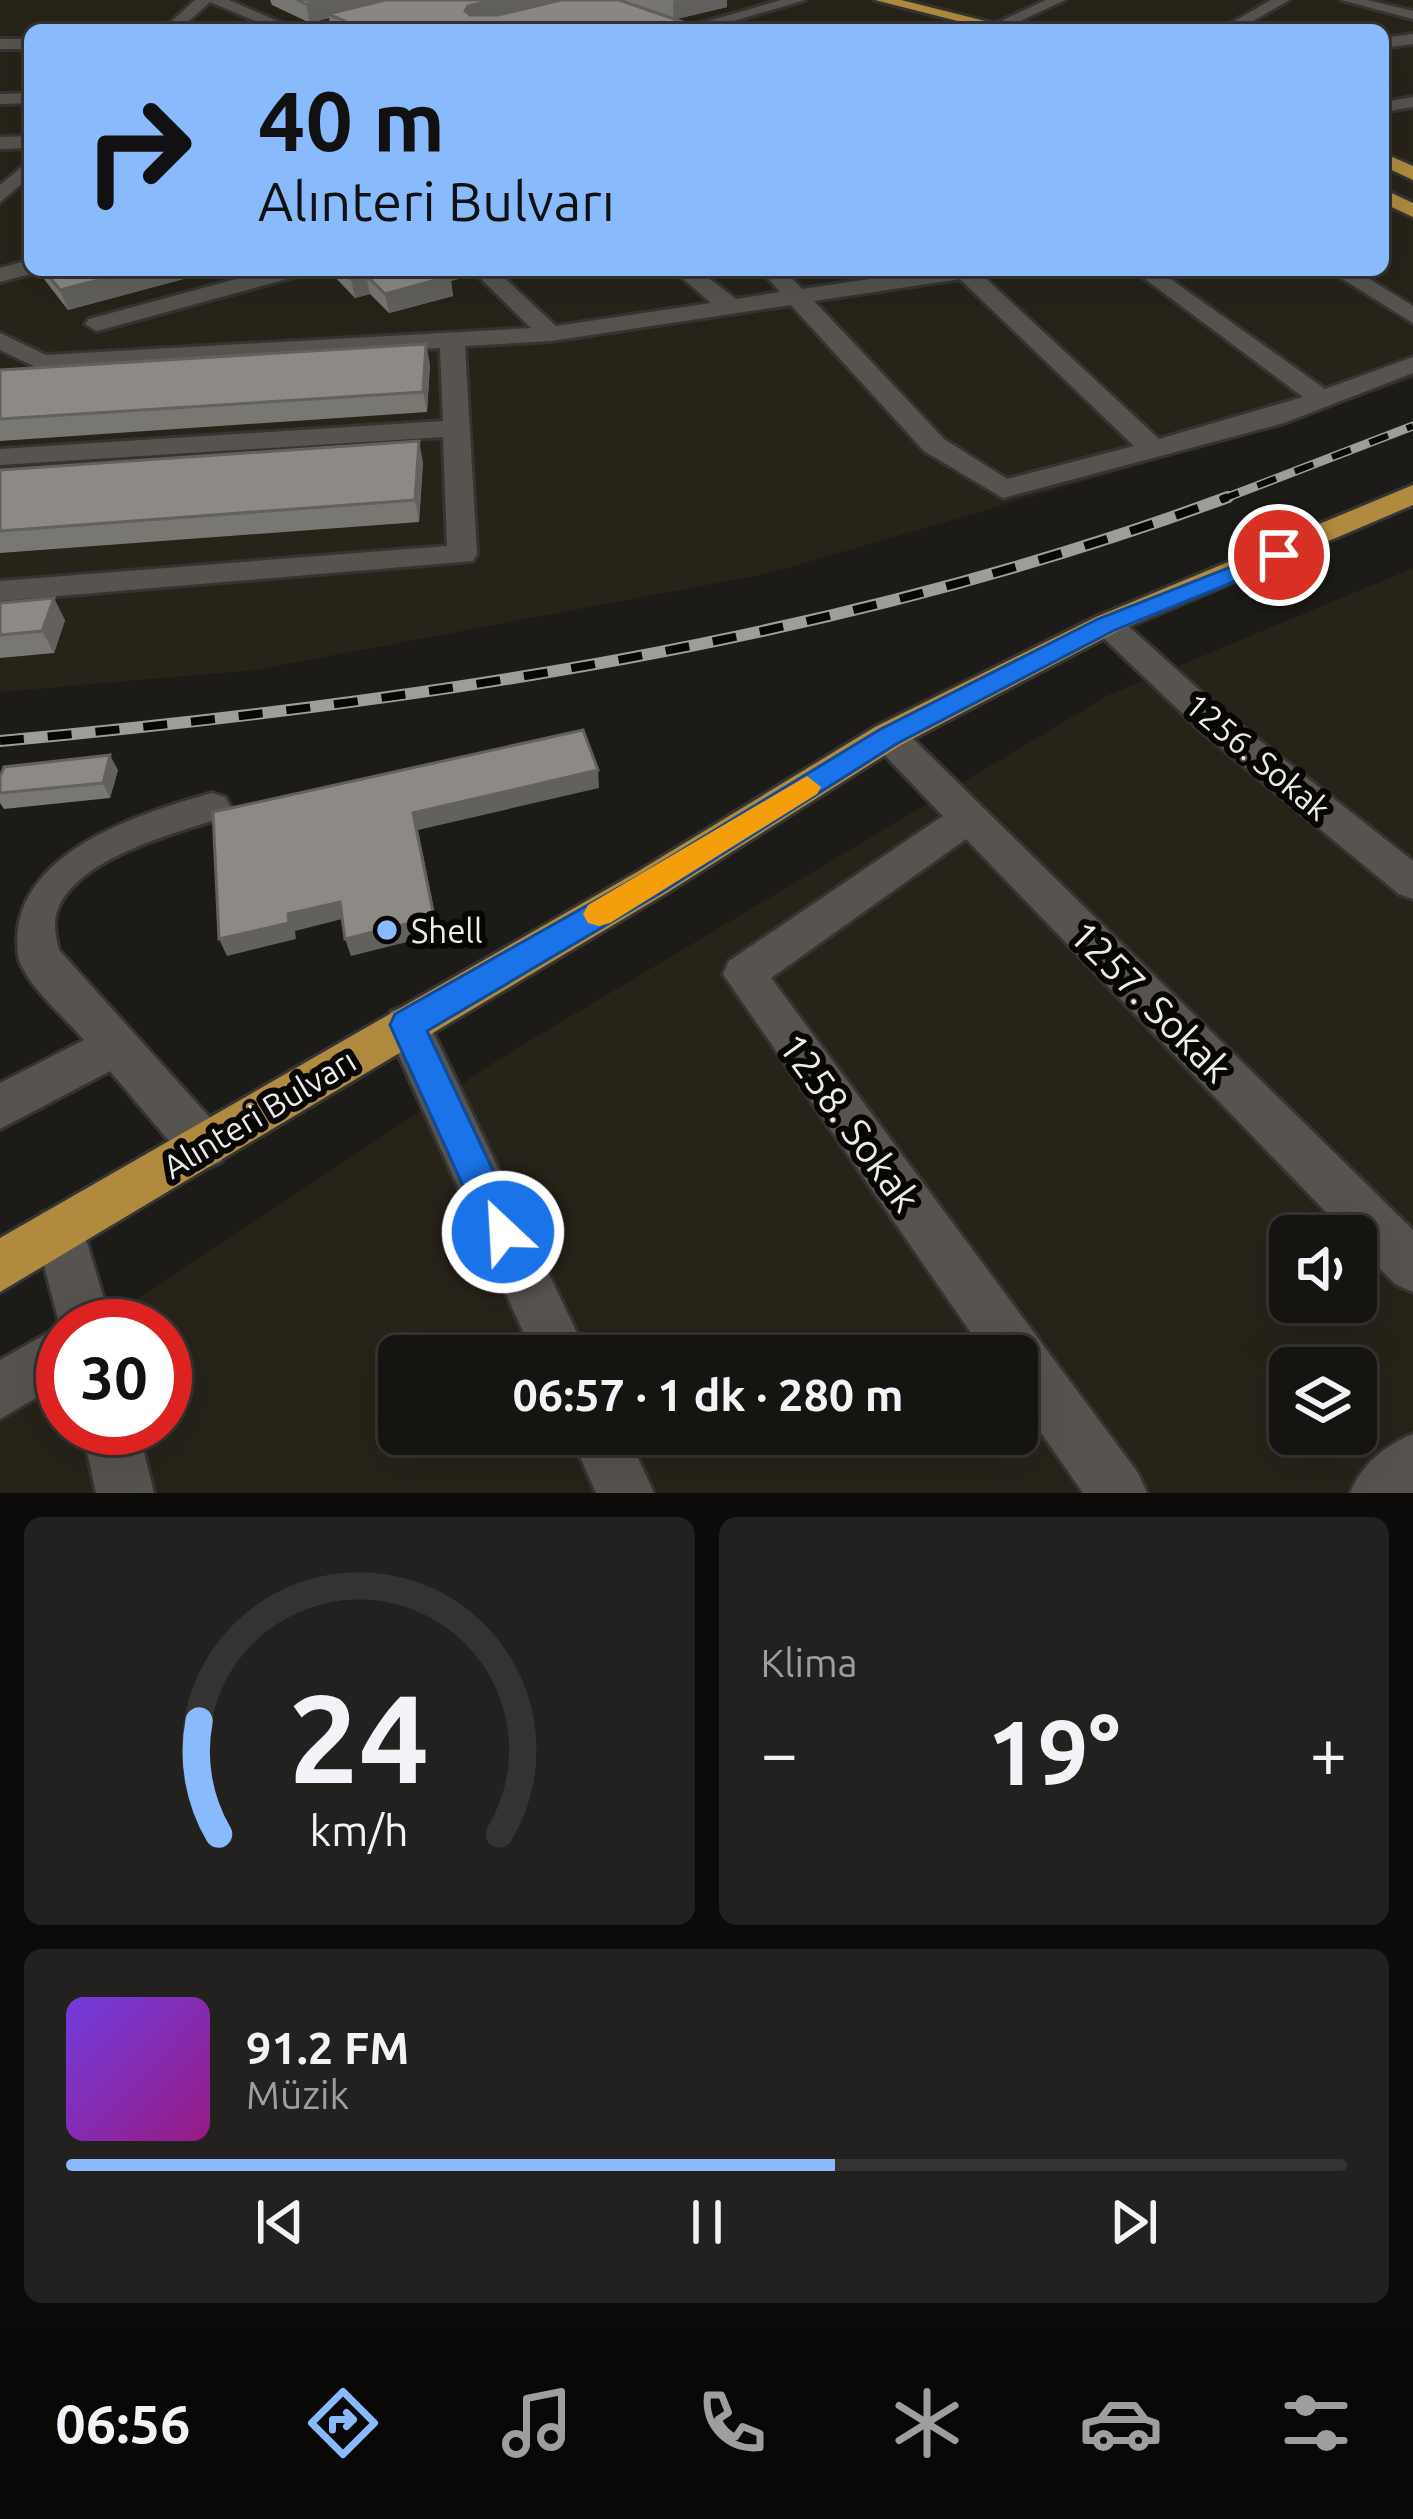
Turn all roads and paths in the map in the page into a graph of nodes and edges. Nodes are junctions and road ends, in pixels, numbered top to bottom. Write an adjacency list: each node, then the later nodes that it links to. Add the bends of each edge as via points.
1 (205, 0): 14 (street)
2 (261, 0): 9 (street)
3 (436, 0): 16 (street)
4 (752, 0): 11 (street)
5 (798, 0): 11 (street)
6 (1058, 0): 21 (street)
7 (1282, 0): 22 (street)
8 (1348, 0): 12 (street)
9 (223, 3): 15 (street)
10 (876, 3): 19 (main road); 20 (main road)
11 (774, 7): 18 (street)
12 (1413, 15)
13 (658, 23): 17 (street)
14 (177, 24)
15 (275, 24)
16 (334, 24)
17 (661, 24)
18 (706, 24)
19 (953, 24)
20 (984, 24)
21 (1013, 24)
22 (1238, 24)
23 (24, 172): 24 (street)
24 (0, 196)
25 (1391, 197): 26 (main road)
26 (1413, 212)
27 (272, 276): 38 (street)
28 (489, 276): 39 (street)
29 (692, 276): 36 (street)
30 (777, 276): 35 (street)
31 (931, 276): 35 (street)
32 (970, 276): 47 (street)
33 (1152, 276): 45 (street)
34 (1349, 276): 37 (street)
35 (795, 296): 36 (street); 47 (street, via 934,445 1003,489)
36 (730, 306): 39 (street)
37 (1413, 316)
38 (97, 324)
39 (550, 334): 40 (street)
40 (452, 338): 42 (street); 46 (street)
41 (0, 340): 42 (street)
42 (42, 362): 44 (street)
43 (1413, 364): 45 (street)
44 (0, 367)
45 (1322, 399): 47 (street)
46 (453, 428): 48 (street); 52 (street, via 462,554)
47 (1153, 449)
48 (0, 457)
49 (1413, 494): 51 (main road, Alınteri Bulvarı)
50 (1413, 513): 51 (main road, Alınteri Bulvarı)
51 (1279, 555): 53 (main road, Alınteri Bulvarı)
52 (0, 592)
53 (1106, 624): 54 (main road, Alınteri Bulvarı); 57 (street, 1256. Sokak, via 1214,723)
54 (888, 736): 56 (street, 1257. Sokak); 58 (main road, Alınteri Bulvarı)
55 (212, 807): 59 (street, via 108,839 62,864 33,902 31,945)
56 (970, 817): 64 (street, 1257. Sokak); 74 (street, 1258. Sokak, via 744,974)
57 (1413, 883)
58 (407, 1025): 61 (main road, Alınteri Bulvarı); 66 (street)
59 (116, 1045): 60 (street); 61 (street)
60 (0, 1107)
61 (204, 1146): 62 (main road, Alınteri Bulvarı)
62 (60, 1231): 63 (main road, Alınteri Bulvarı); 65 (street)
63 (0, 1266)
64 (1413, 1267)
65 (79, 1299)
66 (551, 1335)
67 (36, 1369): 68 (street)
68 (0, 1392)
69 (116, 1455): 72 (street)
70 (608, 1455): 73 (street)
71 (1413, 1462): 75 (street)
72 (125, 1493)
73 (625, 1493)
74 (1118, 1493)
75 (1379, 1493)

